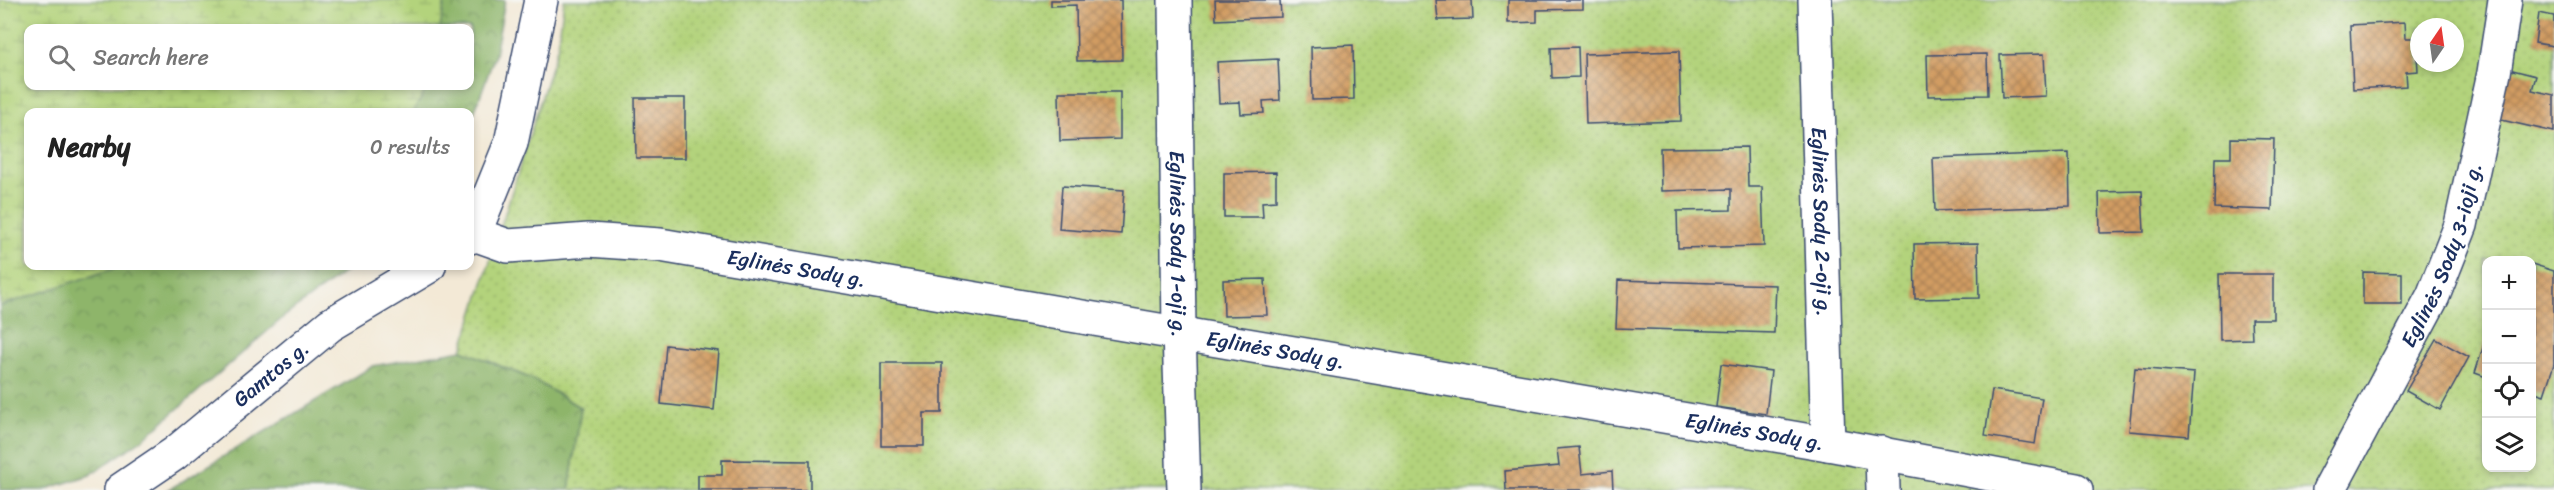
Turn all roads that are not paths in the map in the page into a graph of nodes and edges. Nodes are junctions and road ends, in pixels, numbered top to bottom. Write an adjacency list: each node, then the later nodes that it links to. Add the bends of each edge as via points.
1 (541, 0): 5 (street, via 511,143)
2 (1175, 0): 8 (street, Eglinės Sodų 1-oji g.)
3 (1815, 0): 9 (street, Eglinės Sodų 2-oji g.)
4 (2505, 0): 15 (street, Eglinės Sodų 3-ioji g., via 2494,73 2461,225 2433,296)
5 (474, 231)
6 (474, 237): 8 (street, Eglinės Sodų g., via 508,246 589,240 660,245)
7 (422, 270): 11 (street, Gamtos g., via 330,325 174,454)
8 (1179, 332): 9 (street, Eglinės Sodų g.); 12 (street, Eglinės Sodų 1-oji g.)
9 (1828, 444): 10 (street, Eglinės Sodų g.)
10 (1882, 453): 13 (street); 14 (street, Eglinės Sodų g.)
11 (121, 490)
12 (1184, 490)
13 (1883, 490)
14 (2076, 490)
15 (2329, 490)

